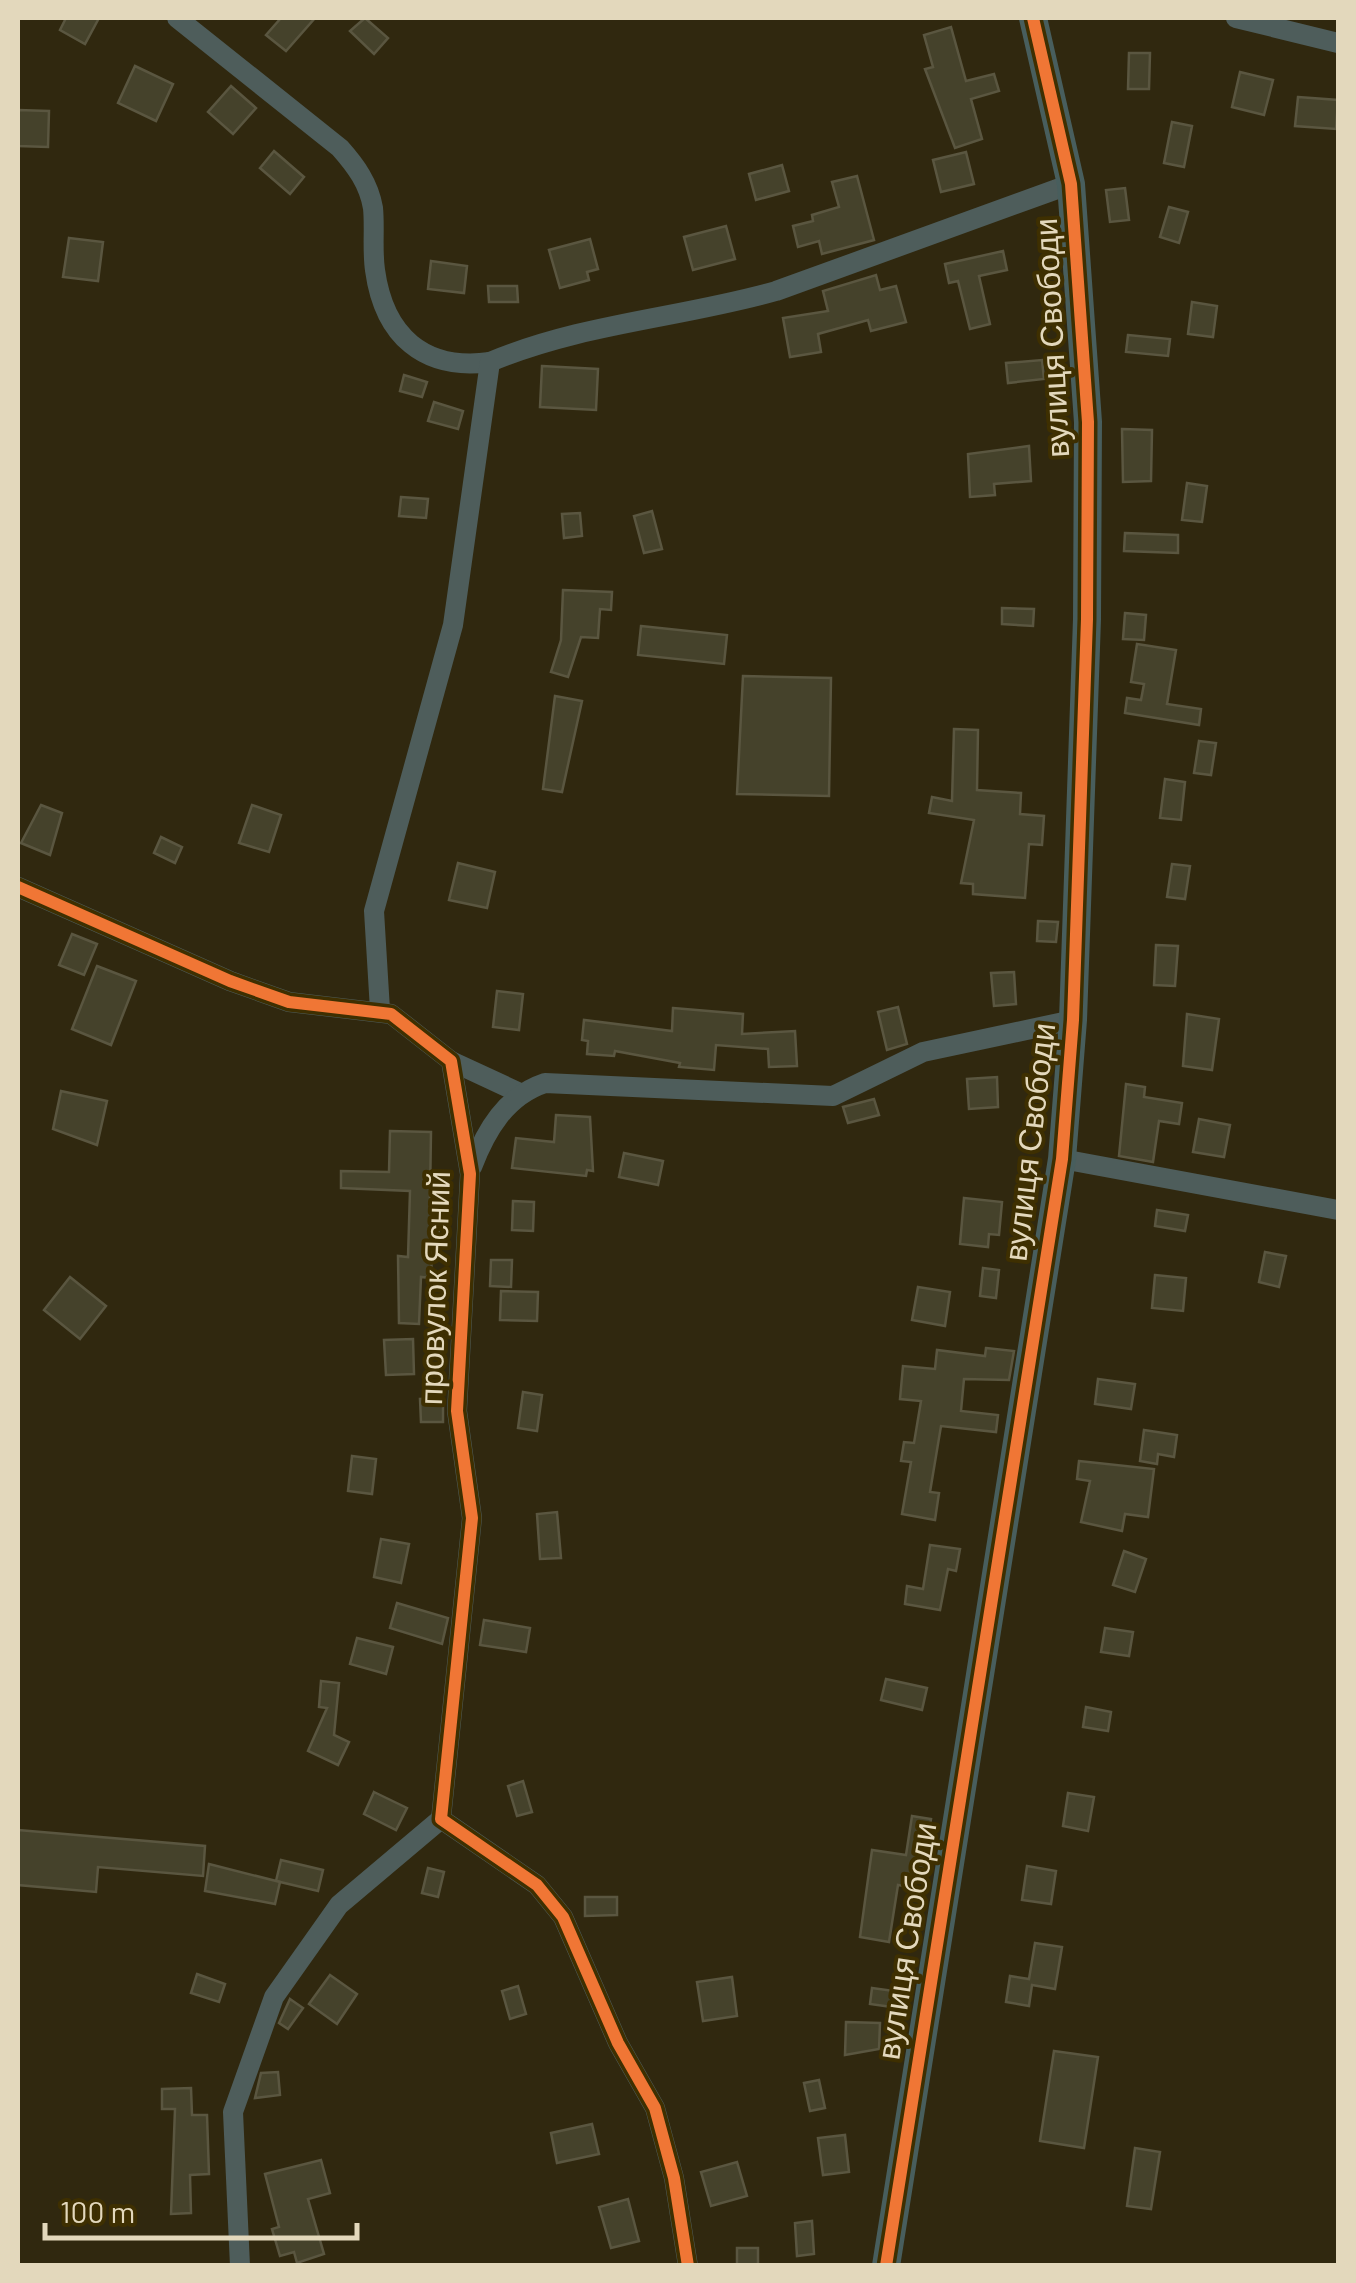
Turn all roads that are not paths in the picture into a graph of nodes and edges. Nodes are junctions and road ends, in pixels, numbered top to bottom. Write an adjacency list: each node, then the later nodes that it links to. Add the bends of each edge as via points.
1 (177, 18): 6 (street, via 359,170 373,210 381,295 410,346 434,360)
2 (1033, 18): 5 (street, вулиця Свободи)
3 (1236, 18): 4 (street)
4 (1338, 43)
5 (1070, 184): 6 (street, via 776,291 599,326); 9 (street, вулиця Свободи, via 1088,422)
6 (490, 362): 8 (street, via 453,625 374,911)
7 (18, 888): 8 (street, via 288,1002)
8 (380, 1010): 10 (street, via 424,1035)
9 (1072, 1020): 11 (street, via 924,1052 833,1096 560,1081); 12 (street, вулиця Свободи)
10 (451, 1061): 11 (street); 13 (street, провулок Ясний)
11 (520, 1093): 13 (street, via 493,1122)
12 (1062, 1159): 14 (street); 18 (street, вулиця Свободи)
13 (470, 1174): 15 (street, провулок Ясний, via 457,1410 472,1518)
14 (1338, 1210)
15 (441, 1819): 16 (street, via 339,1905 274,1998 233,2112); 17 (street, via 537,1885 563,1918 655,2108)
16 (240, 2266)
17 (688, 2266)
18 (886, 2266)

